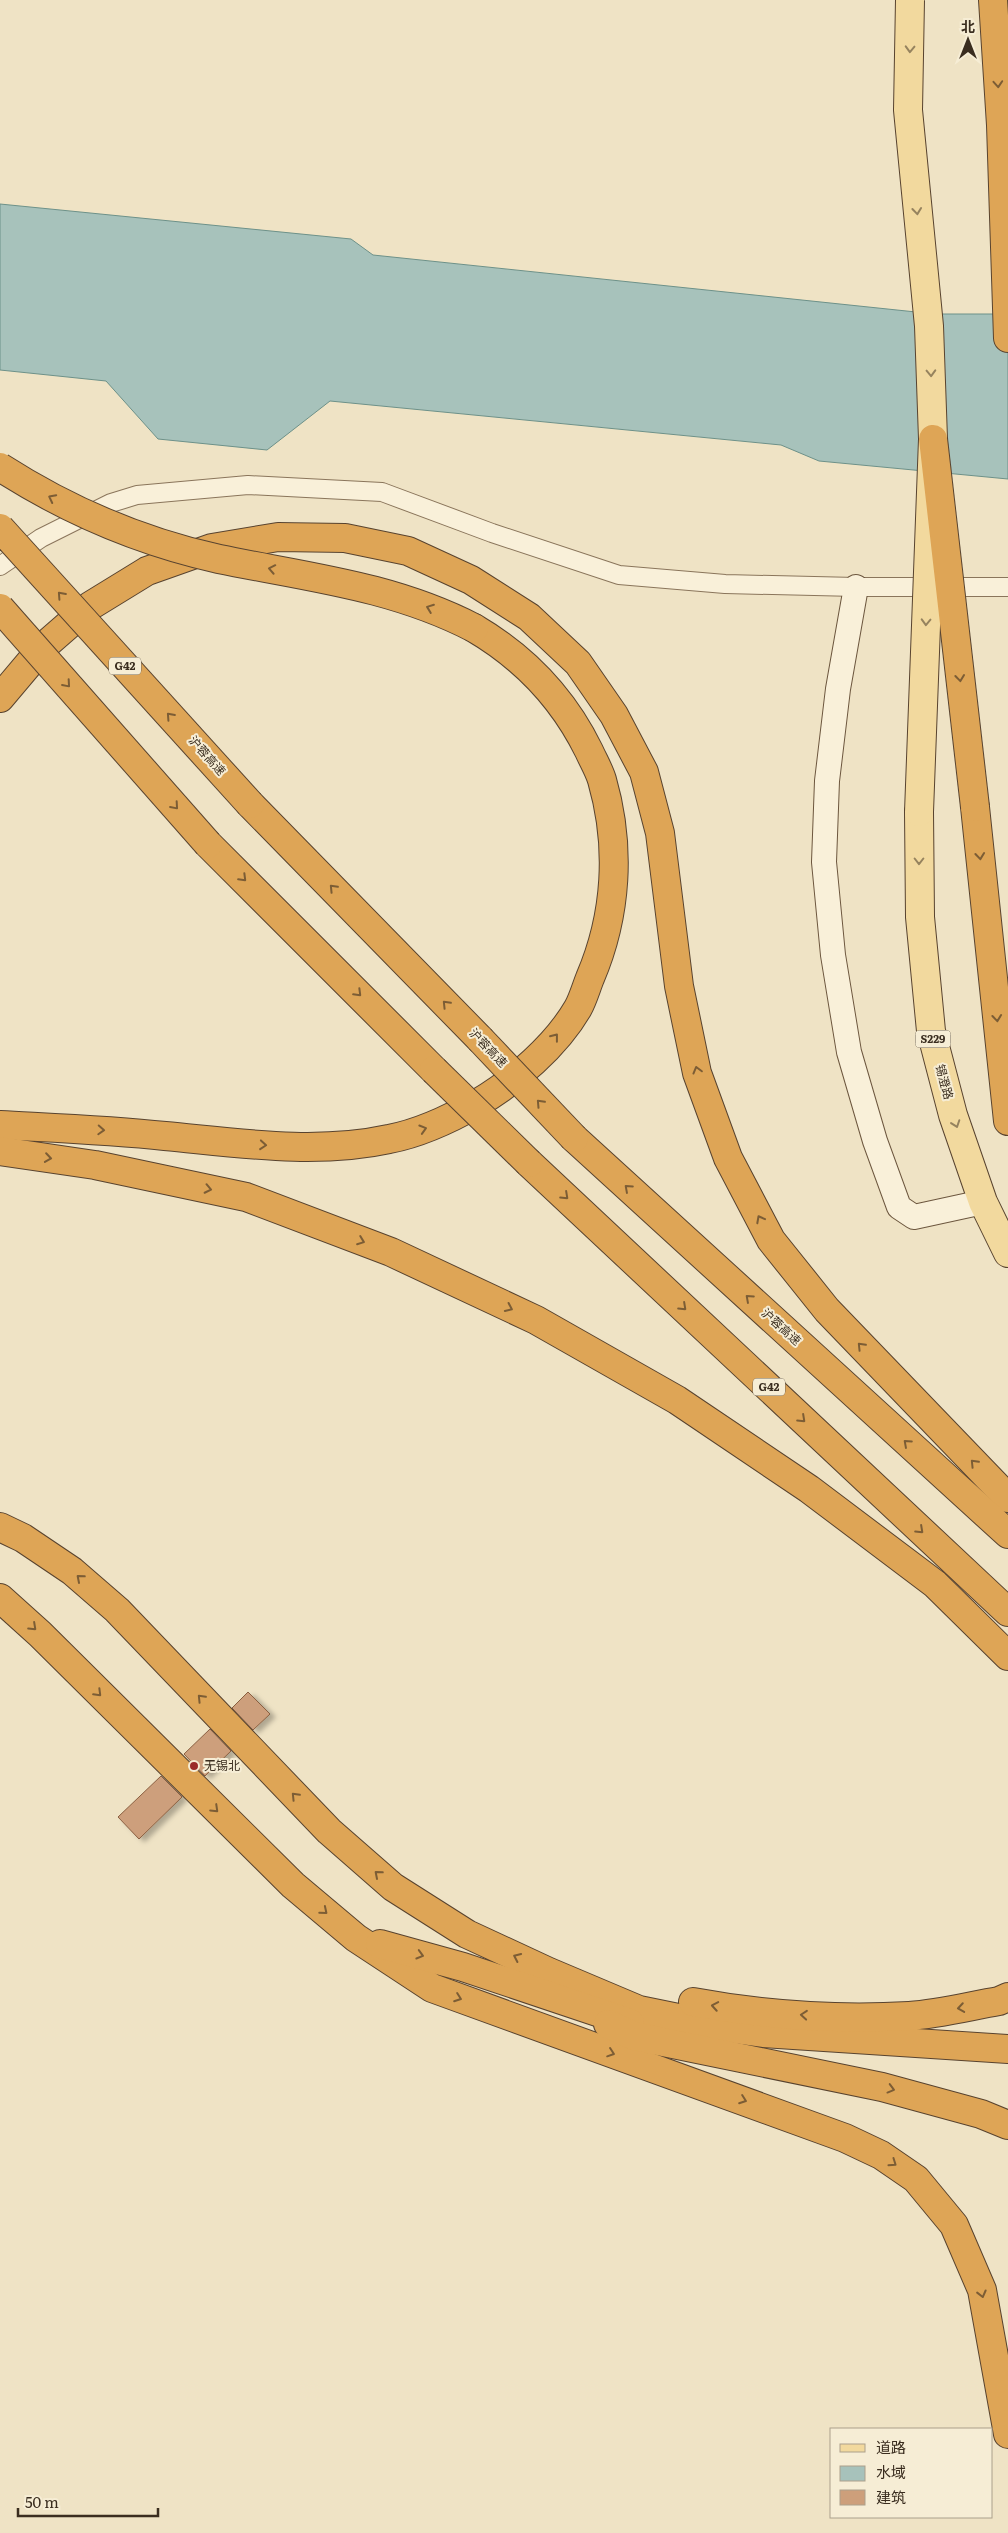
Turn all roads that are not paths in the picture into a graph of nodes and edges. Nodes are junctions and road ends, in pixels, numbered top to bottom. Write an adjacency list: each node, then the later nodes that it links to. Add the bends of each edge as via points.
1 (910, 0): 4 (main road, 锡澄路, one-way to 4, bridge, via 908,110 929,326)
2 (992, 0): 3 (highway, one-way to 3, via 1001,125)
3 (1008, 338)
4 (933, 438): 12 (highway, one-way to 12, bridge); 15 (main road, 锡澄路 / S229, one-way to 15, bridge, via 919,812 920,917 931,1031 953,1115)
5 (0, 467): 13 (highway, one-way to 5, bridge, via 116,1131 274,1146 333,1146 389,1140 444,1122 498,1091 542,1054 578,1008 601,953 614,896 614,834 602,778 575,723 538,676 492,639 448,615 406,598 217,558 125,531 76,510)
6 (0, 528): 19 (highway, 沪蓉高速 / G42, one-way to 6, bridge, via 574,1138 250,804)
7 (0, 566): 9 (street, via 41,538 111,503 138,495 248,485 382,492 619,575 724,584)
8 (1008, 586): 9 (street)
9 (856, 587): 15 (main road, via 838,689 827,781 824,862 833,955 849,1052 875,1141 899,1207 914,1217)
10 (0, 608): 21 (highway, G42, one-way to 21, bridge, via 208,844 434,1070)
11 (0, 698): 17 (highway, one-way to 11, via 827,1310 771,1240 728,1158 697,1073 679,986 660,834 644,772 614,714 578,663 529,617 471,580 408,551 345,538 278,537 212,548 147,571 90,606 43,647)
12 (1008, 1121)
13 (0, 1125)
14 (0, 1151): 22 (highway, one-way to 22, via 94,1165 246,1197 391,1252 536,1320 676,1400 809,1489 935,1584)
15 (983, 1202): 16 (main road, 锡澄路 / S229)
16 (1008, 1253)
17 (1008, 1498)
18 (0, 1527): 25 (highway, one-way to 18, via 729,2009 549,1972 467,1934 393,1887 329,1831 117,1610 72,1571 23,1538)
19 (1008, 1534)
20 (0, 1598): 23 (highway, one-way to 23, via 293,1885)
21 (1008, 1612)
22 (1008, 1656)
23 (356, 1938): 25 (highway, one-way to 25, via 462,1967 562,2002 634,2036); 30 (highway, one-way to 30, via 432,1988 845,2138 881,2155 916,2179 954,2225 982,2290)
24 (1008, 1997): 26 (highway, one-way to 26, via 910,2016)
25 (763, 2039): 26 (highway); 26 (highway, one-way to 25)
26 (843, 2048): 27 (highway); 28 (highway); 29 (highway, one-way to 29, via 882,2087 972,2111)
27 (1008, 2049)
28 (1008, 2068)
29 (1008, 2125)
30 (1008, 2434)

